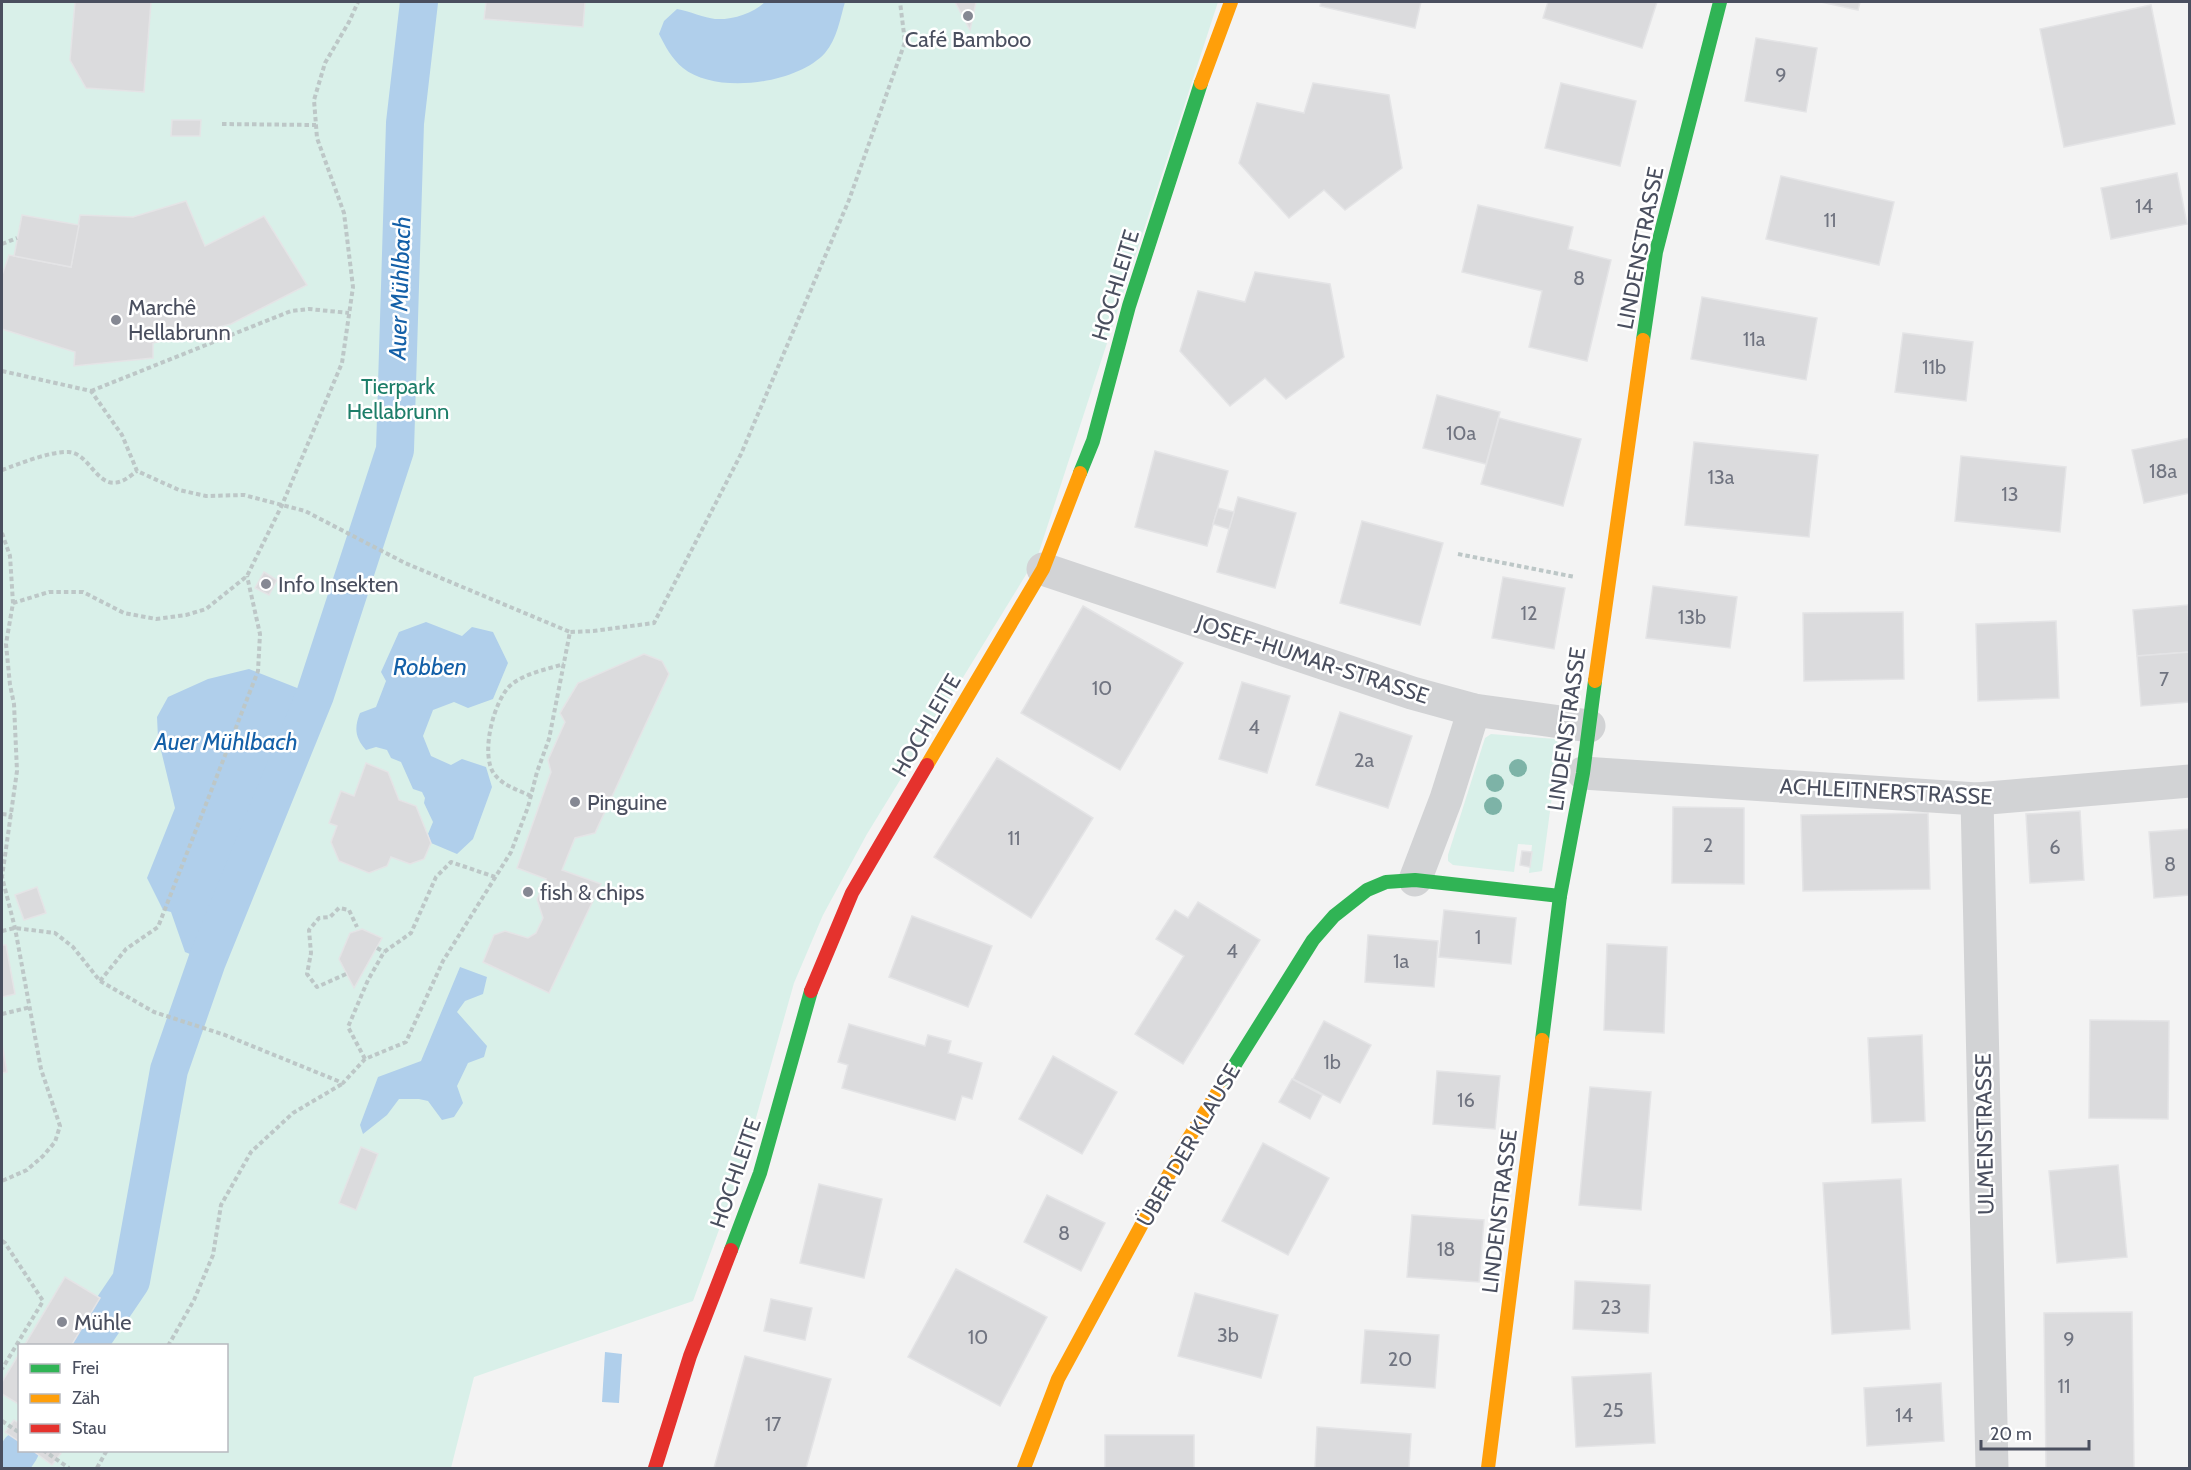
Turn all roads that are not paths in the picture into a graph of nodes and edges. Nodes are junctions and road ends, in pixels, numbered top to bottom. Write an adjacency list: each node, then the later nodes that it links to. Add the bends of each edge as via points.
1 (1232, 2): 3 (street, HOCHLEITE, via 1203,76 1133,295 1093,441)
2 (1720, 2): 5 (street, LINDENSTRASSE, via 1656,252)
3 (1043, 568): 4 (street, JOSEF-HUMAR-STRASSE, via 1412,693); 11 (street, HOCHLEITE, via 852,893 817,973 760,1173 690,1356)
4 (1474, 710): 5 (street, JOSEF-HUMAR-STRASSE); 9 (street)
5 (1589, 726): 6 (street, LINDENSTRASSE)
6 (1583, 773): 8 (street, ACHLEITNERSTRASSE); 10 (street, LINDENSTRASSE)
7 (2190, 781): 8 (street, ACHLEITNERSTRASSE)
8 (1977, 799): 14 (street, ULMENSTRASSE)
9 (1415, 880): 10 (street, ÜBER DER KLAUSE); 12 (street, ÜBER DER KLAUSE, via 1386,882 1367,890 1334,916 1313,940 1170,1172 1058,1379)
10 (1560, 896): 13 (street, LINDENSTRASSE)
11 (656, 1468)
12 (1024, 1468)
13 (1488, 1468)
14 (1992, 1468)

